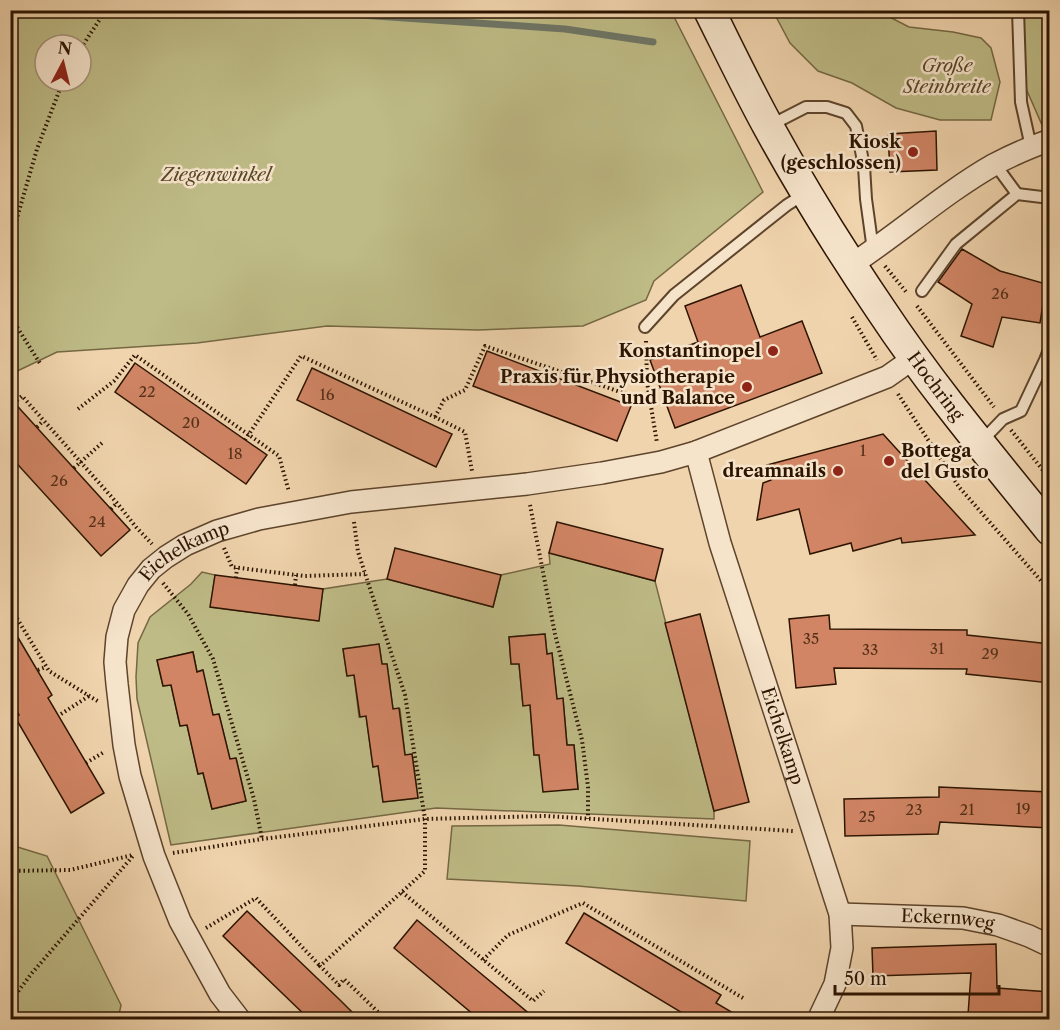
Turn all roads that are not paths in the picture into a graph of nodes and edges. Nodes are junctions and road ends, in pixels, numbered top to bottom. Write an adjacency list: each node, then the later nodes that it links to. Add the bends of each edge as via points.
1 (709, 10): 3 (street, Hochring)
2 (1018, 10): 4 (lane, via 1021,102)
3 (768, 127): 6 (street, Hochring); 9 (lane, via 806,107 827,107 846,113 856,126 866,199)
4 (1040, 143): 5 (street)
5 (995, 164): 7 (lane); 9 (street)
6 (806, 193): 9 (street, Hochring); 11 (lane, via 674,295)
7 (1017, 194): 8 (lane); 10 (lane, via 956,244)
8 (1050, 198)
9 (862, 257): 13 (street, Hochring)
10 (922, 291)
11 (645, 327)
12 (1050, 347): 14 (lane, via 1021,411 1003,419)
13 (914, 358): 14 (street, Hochring); 15 (street, Eichelkamp, via 887,377)
14 (980, 443): 16 (street, Hochring)
15 (696, 452): 17 (street, Eichelkamp, via 720,543); 19 (street, Eichelkamp, via 602,473 351,502 260,519 185,545 159,563 138,585 123,610 116,654 124,745 147,834 144,856 220,994)
16 (1050, 530)
17 (840, 914): 18 (street, Eckernweg, via 963,918 998,925); 20 (street, Eichelkamp, via 842,948 835,984)
18 (1050, 946)
19 (240, 1020)
20 (818, 1020)

